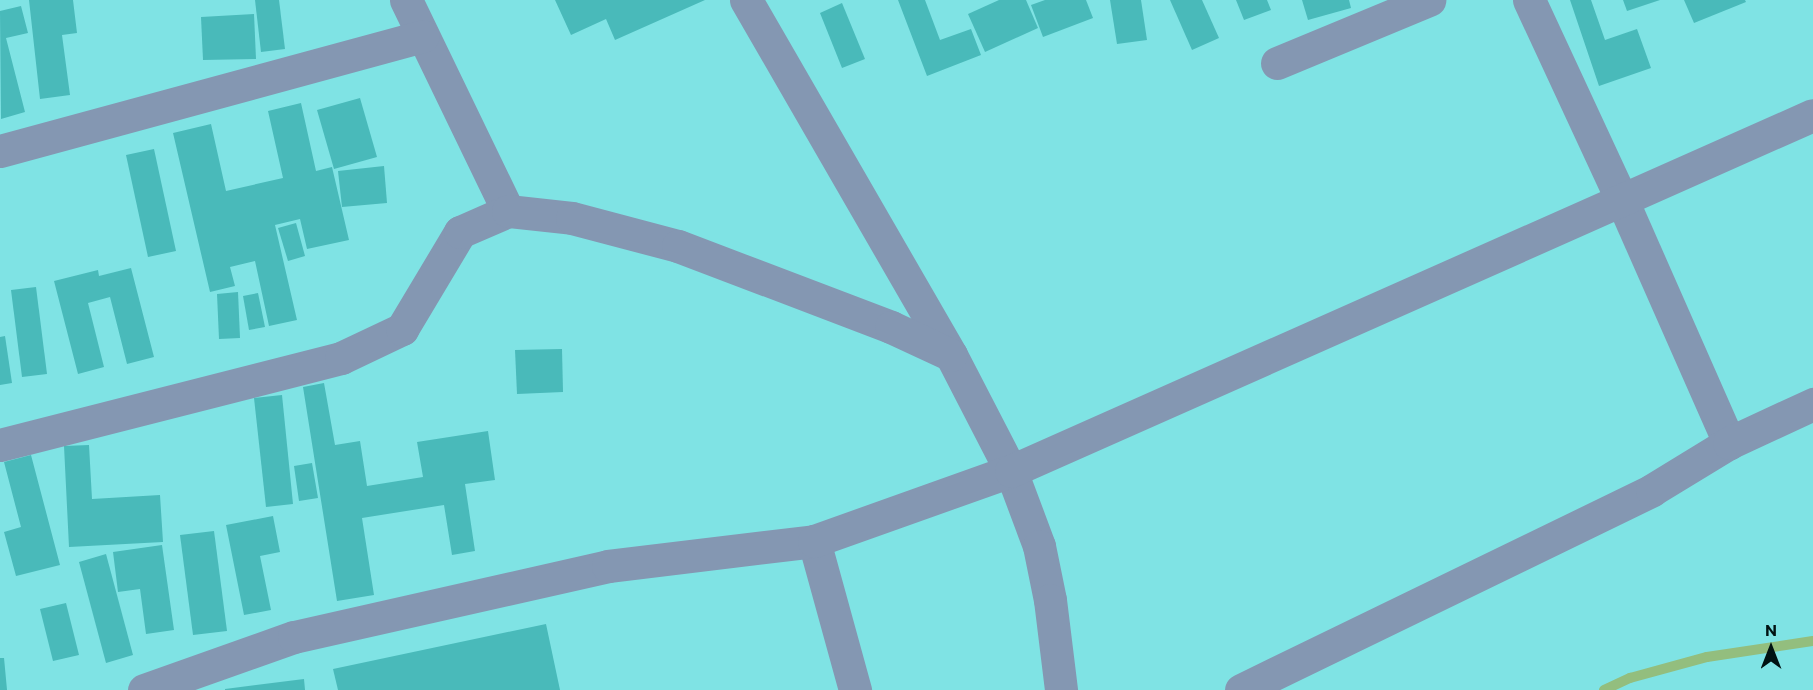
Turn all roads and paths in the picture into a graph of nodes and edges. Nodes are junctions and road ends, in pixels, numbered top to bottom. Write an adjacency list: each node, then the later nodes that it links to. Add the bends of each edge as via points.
1 (406, 0): 5 (street)
2 (746, 0): 11 (street)
3 (1429, 0): 6 (street)
4 (1529, 0): 9 (street)
5 (423, 36): 8 (street); 10 (street)
6 (1277, 63)
7 (1813, 115): 9 (street)
8 (0, 151)
9 (1622, 200): 13 (street); 15 (street)
10 (508, 211): 11 (street, via 572,218 678,246 891,327); 14 (street, via 459,232 402,329 341,358)
11 (951, 355): 15 (street)
12 (1813, 404): 13 (street)
13 (1728, 443): 20 (street, via 1652,490)
14 (0, 445)
15 (1011, 471): 16 (street); 19 (street, via 1039,546)
16 (814, 541): 17 (street, via 608,566 294,638); 18 (street)
17 (144, 690)
18 (855, 690)
19 (1061, 690)
20 (1241, 690)

